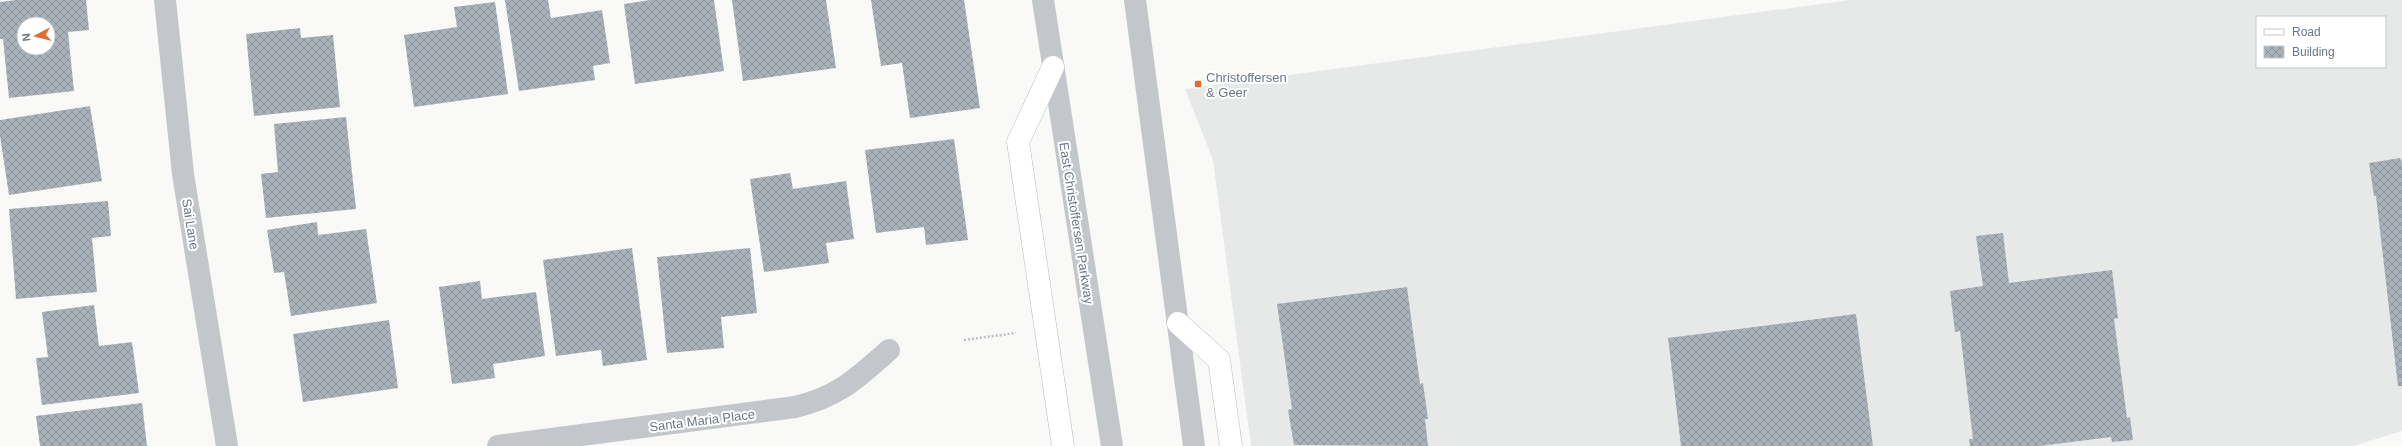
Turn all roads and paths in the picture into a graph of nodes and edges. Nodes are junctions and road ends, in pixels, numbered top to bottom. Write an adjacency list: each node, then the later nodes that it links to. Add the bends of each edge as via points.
1 (166, 0): 9 (street, Sai Lane, via 183,174)
2 (1043, 0): 4 (street, East Christoffersen Parkway)
3 (1135, 0): 5 (street)
4 (1053, 67): 11 (main road, via 1018,142); 12 (street, East Christoffersen Parkway)
5 (1178, 323): 13 (street); 14 (main road, via 1219,360)
6 (1020, 333): 7 (path)
7 (964, 340)
8 (889, 350): 10 (street, Santa Maria Place, via 839,391 818,402 795,408)
9 (227, 446)
10 (498, 446)
11 (1063, 446)
12 (1112, 446)
13 (1194, 446)
14 (1231, 446)

